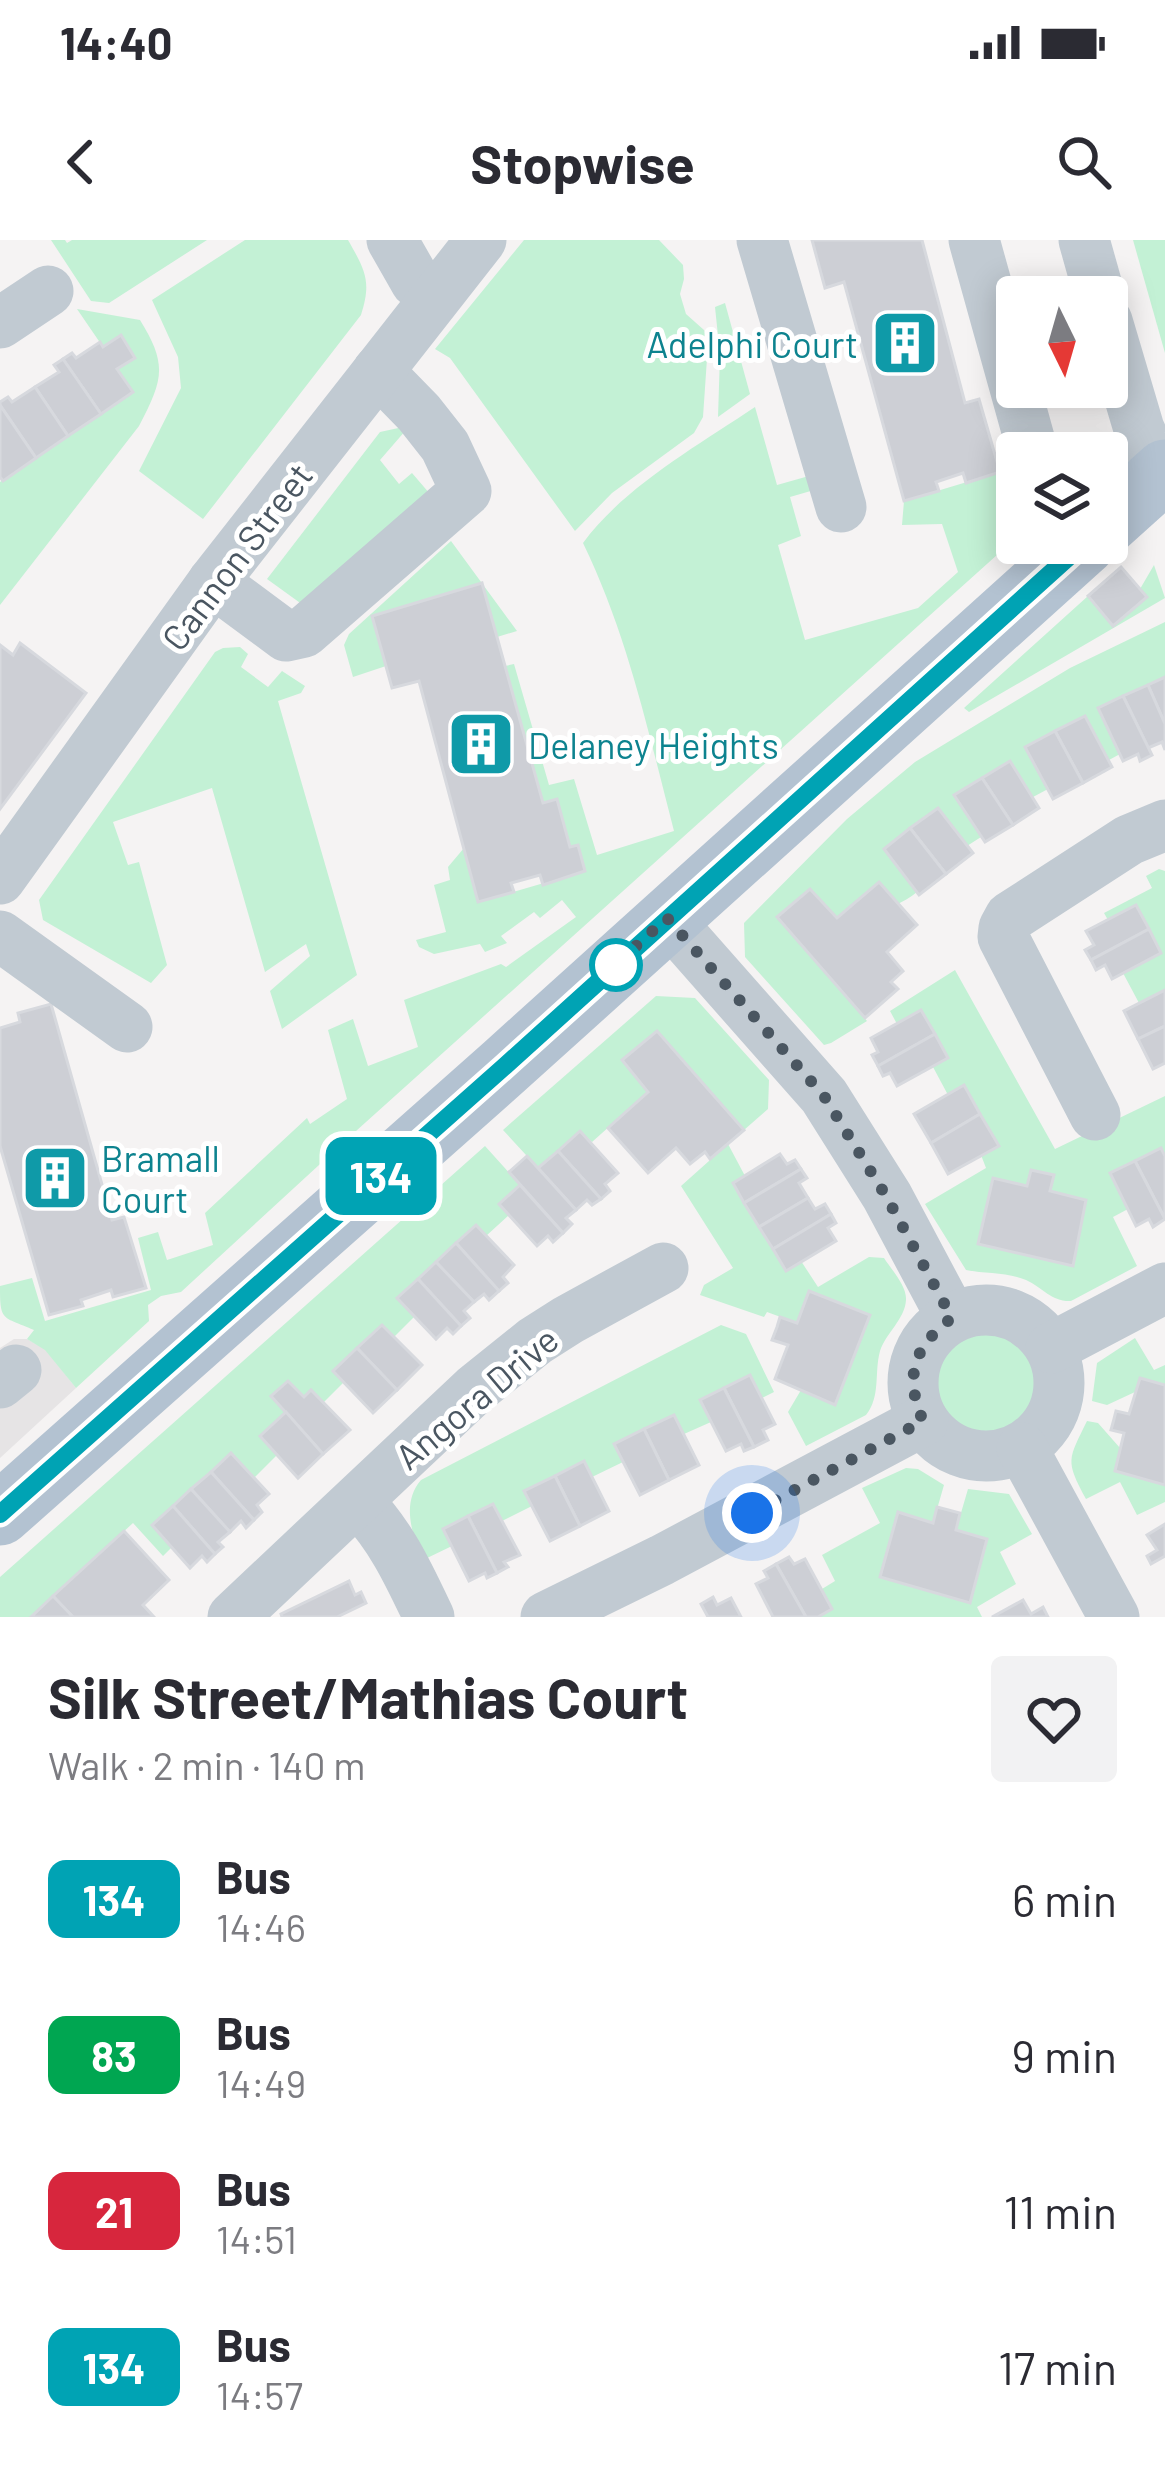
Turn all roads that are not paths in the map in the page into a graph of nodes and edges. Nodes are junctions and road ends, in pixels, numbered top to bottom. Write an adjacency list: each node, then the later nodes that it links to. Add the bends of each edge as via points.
1 (392, 240): 8 (street, via 416,282)
2 (482, 240): 8 (street, Cannon Street)
3 (762, 240): 15 (street)
4 (974, 240): 12 (street)
5 (1084, 240): 6 (street)
6 (1094, 276)
7 (48, 291): 9 (street)
8 (435, 297): 10 (street, Cannon Street)
9 (0, 323)
10 (378, 371): 17 (street, Cannon Street); 17 (street, via 445,446 466,491 304,632 286,636)
11 (1128, 393): 13 (street, via 1139,430)
12 (1027, 432)
13 (1165, 468): 14 (main road)
14 (1128, 503)
15 (841, 507)
16 (1061, 564): 20 (main road)
17 (213, 582): 19 (street, Cannon Street)
18 (1165, 825): 23 (street, via 1129,840 1004,928)
19 (0, 880)
20 (667, 918): 26 (street, via 824,1096); 31 (main road)
21 (0, 936): 22 (street)
22 (127, 1027)
23 (1095, 1115)
24 (663, 1268): 30 (street, Angora Drive, via 535,1341 427,1431)
25 (1165, 1288): 27 (street)
26 (952, 1318): 27 (street, via 997,1310 1038,1330); 28 (street, via 933,1332 913,1375)
27 (1052, 1348): 29 (street, via 1060,1393 1040,1434)
28 (923, 1421): 29 (street, via 956,1451 978,1457); 34 (street)
29 (1022, 1448): 35 (street)
30 (358, 1502): 32 (street, Angora Drive); 33 (street, via 395,1547)
31 (0, 1514)
32 (233, 1617)
33 (430, 1617)
34 (546, 1617)
35 (1114, 1617)

